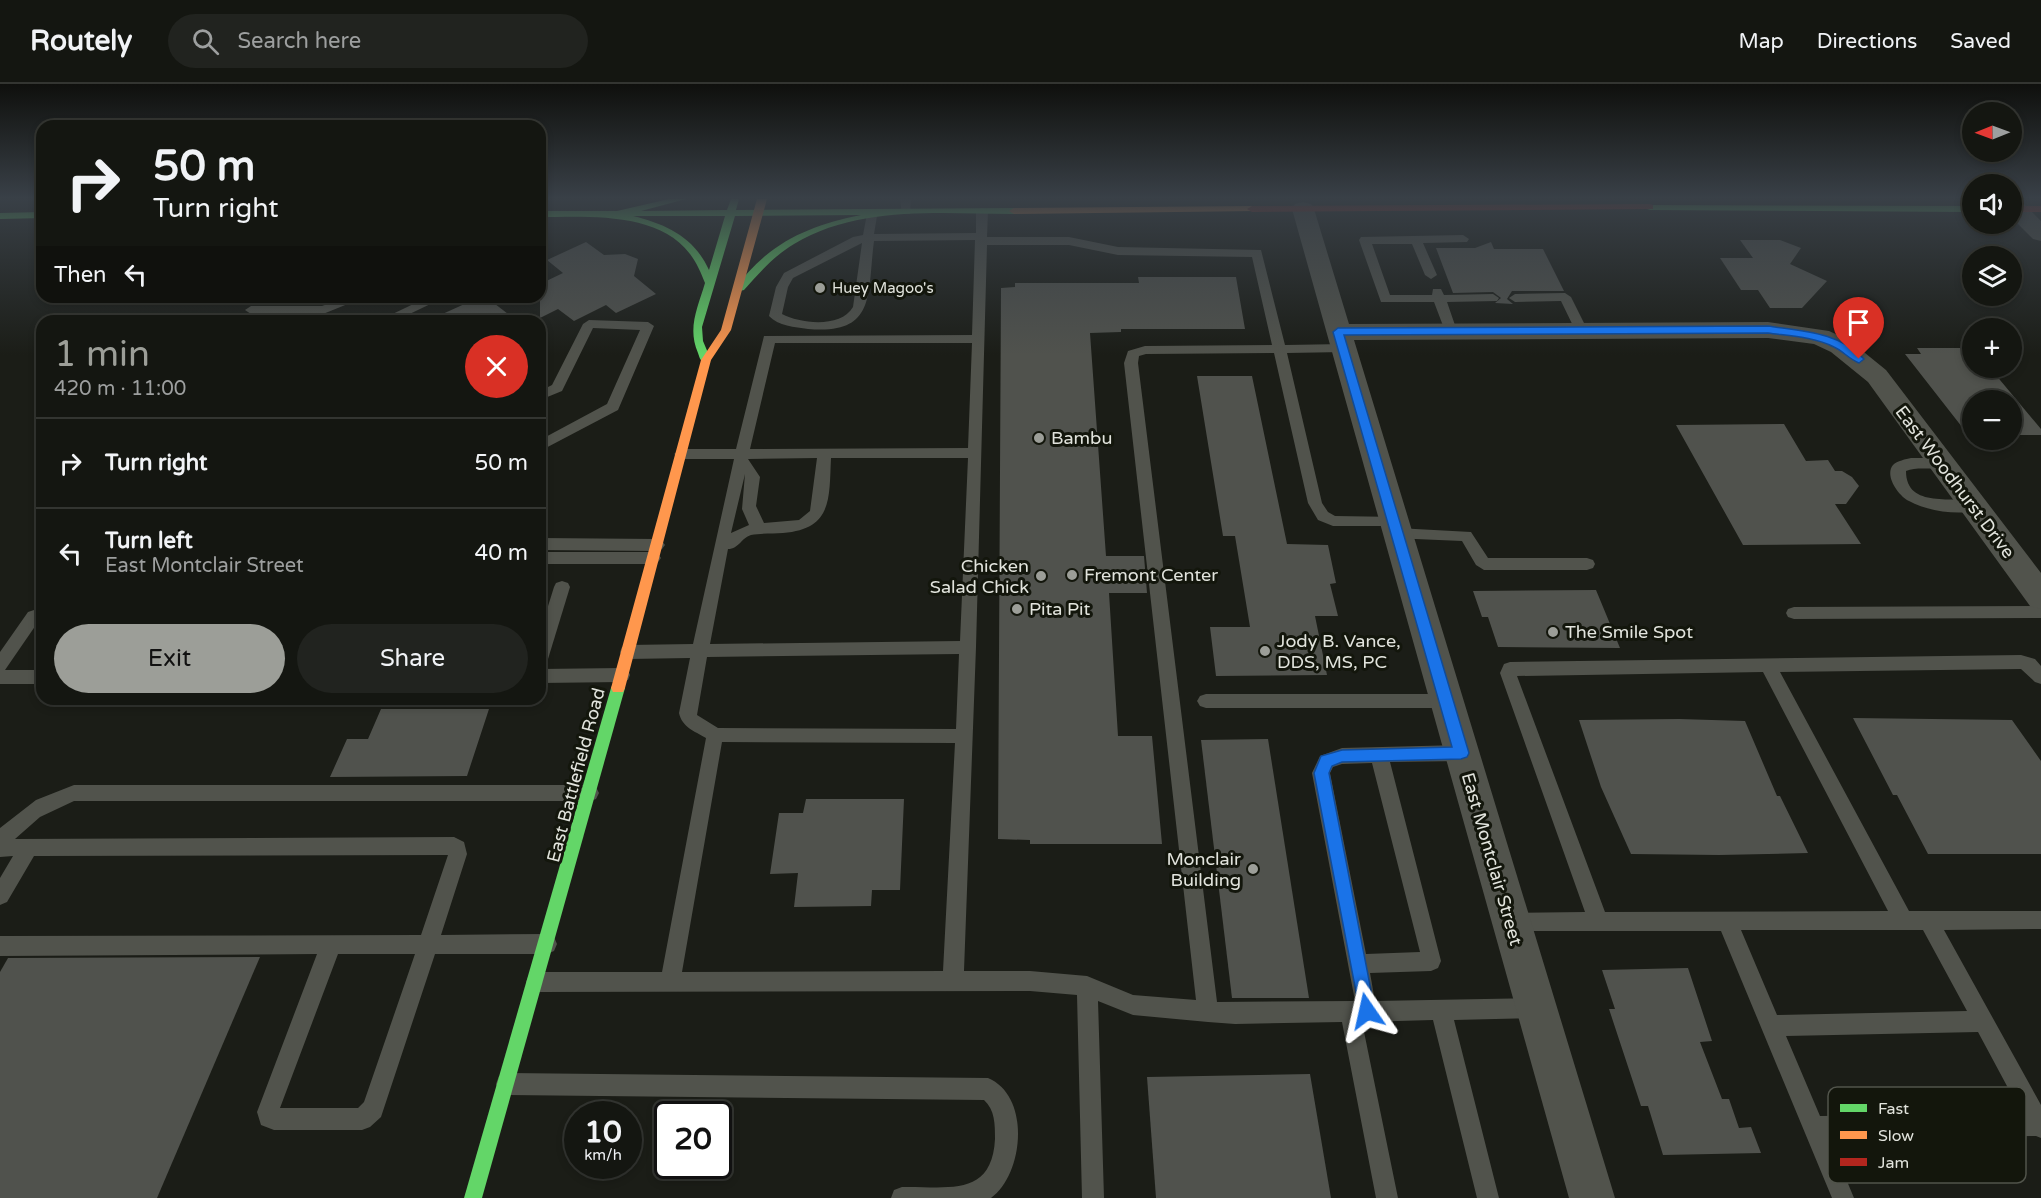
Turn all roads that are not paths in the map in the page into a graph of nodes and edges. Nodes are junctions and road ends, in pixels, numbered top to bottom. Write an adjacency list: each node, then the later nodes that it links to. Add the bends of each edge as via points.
1 (697, 251): 13 (main road, via 705,263)
2 (719, 251): 13 (main road)
3 (748, 251): 14 (main road, East Battlefield Road)
4 (775, 251): 14 (main road)
5 (835, 251): 22 (lane, via 792,273 782,287)
6 (865, 251): 23 (lane, via 859,307)
7 (981, 251): 28 (lane)
8 (1119, 251): 30 (lane, via 1257,253)
9 (1315, 251): 29 (street, East Montclair Street)
10 (1369, 251): 15 (lane, via 1385,299)
11 (1421, 251): 12 (lane)
12 (1431, 275)
13 (710, 283): 31 (main road, via 697,327)
14 (737, 291): 31 (main road, East Battlefield Road, via 726,330)
15 (1438, 295): 16 (lane); 25 (lane)
16 (1493, 298)
17 (1515, 298): 24 (lane, via 1565,297)
18 (345, 303): 20 (lane)
19 (425, 303): 21 (lane)
20 (320, 315)
21 (398, 315)
22 (775, 316): 23 (lane, via 794,323 827,325); 26 (lane)
23 (854, 317): 27 (lane)
24 (1582, 330): 25 (street, East Woodhurst Drive); 38 (street, East Woodhurst Drive, via 1768,330 1820,337 1840,346 1877,376)
25 (1451, 331): 29 (street, East Woodhurst Drive)
26 (769, 339): 27 (lane); 37 (lane)
27 (852, 339): 28 (lane)
28 (978, 339): 35 (lane)
29 (1341, 340): 30 (lane); 41 (street, East Montclair Street)
30 (1280, 349): 41 (lane, via 1318,510 1333,521); 91 (lane, via 1145,350 1133,354 1131,363)
31 (706, 360): 36 (main road, East Battlefield Road)
32 (546, 393): 33 (lane, via 557,388 589,324 648,326 613,408)
33 (546, 443)
34 (824, 453): 35 (lane); 37 (lane); 40 (lane, via 817,514 797,526)
35 (975, 453): 53 (lane)
36 (681, 454): 37 (lane); 44 (main road, East Battlefield Road)
37 (742, 458): 40 (lane, via 751,469 749,506); 54 (lane)
38 (1941, 463): 39 (street, East Woodhurst Drive); 39 (lane, via 1911,463 1899,468 1902,486 1915,499 1933,506)
39 (1974, 507): 48 (street, East Woodhurst Drive)
40 (759, 528): 43 (lane, via 740,532)
41 (1395, 528): 46 (lane, via 1466,536 1484,564); 64 (street, East Montclair Street)
42 (546, 544): 44 (lane)
43 (730, 544)
44 (655, 552): 45 (lane); 55 (main road, East Battlefield Road)
45 (546, 558)
46 (1587, 564)
47 (562, 587): 52 (lane)
48 (2041, 597)
49 (2041, 612): 50 (lane)
50 (1794, 613)
51 (36, 616): 56 (lane)
52 (546, 639)
53 (968, 647): 54 (lane); 66 (lane)
54 (700, 651): 55 (lane); 65 (lane, via 689,719)
55 (628, 652): 58 (main road, East Battlefield Road)
56 (0, 665)
57 (1768, 665): 62 (lane, via 2021,662 2029,664); 75 (lane, via 1510,669 1508,673); 77 (lane)
58 (622, 675): 59 (lane); 69 (main road, East Battlefield Road)
59 (546, 676)
60 (0, 677): 61 (lane)
61 (36, 677)
62 (2041, 677)
63 (1206, 701): 64 (lane)
64 (1446, 701): 67 (street, East Montclair Street)
65 (715, 735): 66 (lane); 85 (lane)
66 (964, 736): 86 (lane)
67 (1461, 753): 68 (lane); 79 (street, East Montclair Street)
68 (1379, 755): 84 (lane, via 1342,756 1326,761 1321,773); 84 (lane, via 1431,961)
69 (590, 793): 70 (lane, via 74,793 35,809); 80 (main road, East Battlefield Road)
70 (0, 841)
71 (0, 848): 72 (lane)
72 (29, 848): 73 (lane); 82 (lane, via 454,846 458,854)
73 (0, 896)
74 (2041, 920): 78 (lane)
75 (1598, 921): 76 (lane); 79 (lane)
76 (1727, 921): 77 (lane); 94 (lane)
77 (1904, 921): 78 (lane)
78 (1929, 921): 93 (lane)
79 (1511, 922): 89 (street, East Montclair Street)
80 (547, 944): 82 (lane); 87 (main road, East Battlefield Road)
81 (331, 945): 82 (lane); 82 (lane, via 268,1112 274,1119 362,1119 373,1109); 83 (lane)
82 (426, 945)
83 (0, 946)
84 (1358, 964): 92 (lane)
85 (670, 981): 86 (lane); 87 (lane)
86 (953, 981): 88 (lane)
87 (536, 982): 95 (main road, East Battlefield Road)
88 (1087, 986): 91 (lane, via 1133,1005); 105 (lane)
89 (1536, 1008): 90 (lane); 108 (street, East Montclair Street)
90 (1441, 1010): 92 (lane); 107 (lane)
91 (1208, 1012): 92 (lane)
92 (1359, 1012): 106 (lane)
93 (1984, 1022): 94 (lane); 96 (lane)
94 (1770, 1026): 99 (lane)
95 (507, 1083): 103 (main road, East Battlefield Road); 104 (lane, via 988,1089 1001,1101 1005,1116 1005,1143 995,1179 968,1197)
96 (2019, 1087)
97 (2026, 1100): 98 (lane)
98 (2040, 1126)
99 (1813, 1127): 100 (lane); 101 (lane)
100 (1828, 1127)
101 (1828, 1162)
102 (1837, 1183): 109 (lane)
103 (473, 1198)
104 (902, 1198)
105 (1092, 1198)
106 (1387, 1198)
107 (1488, 1198)
108 (1592, 1198)
109 (1843, 1198)

